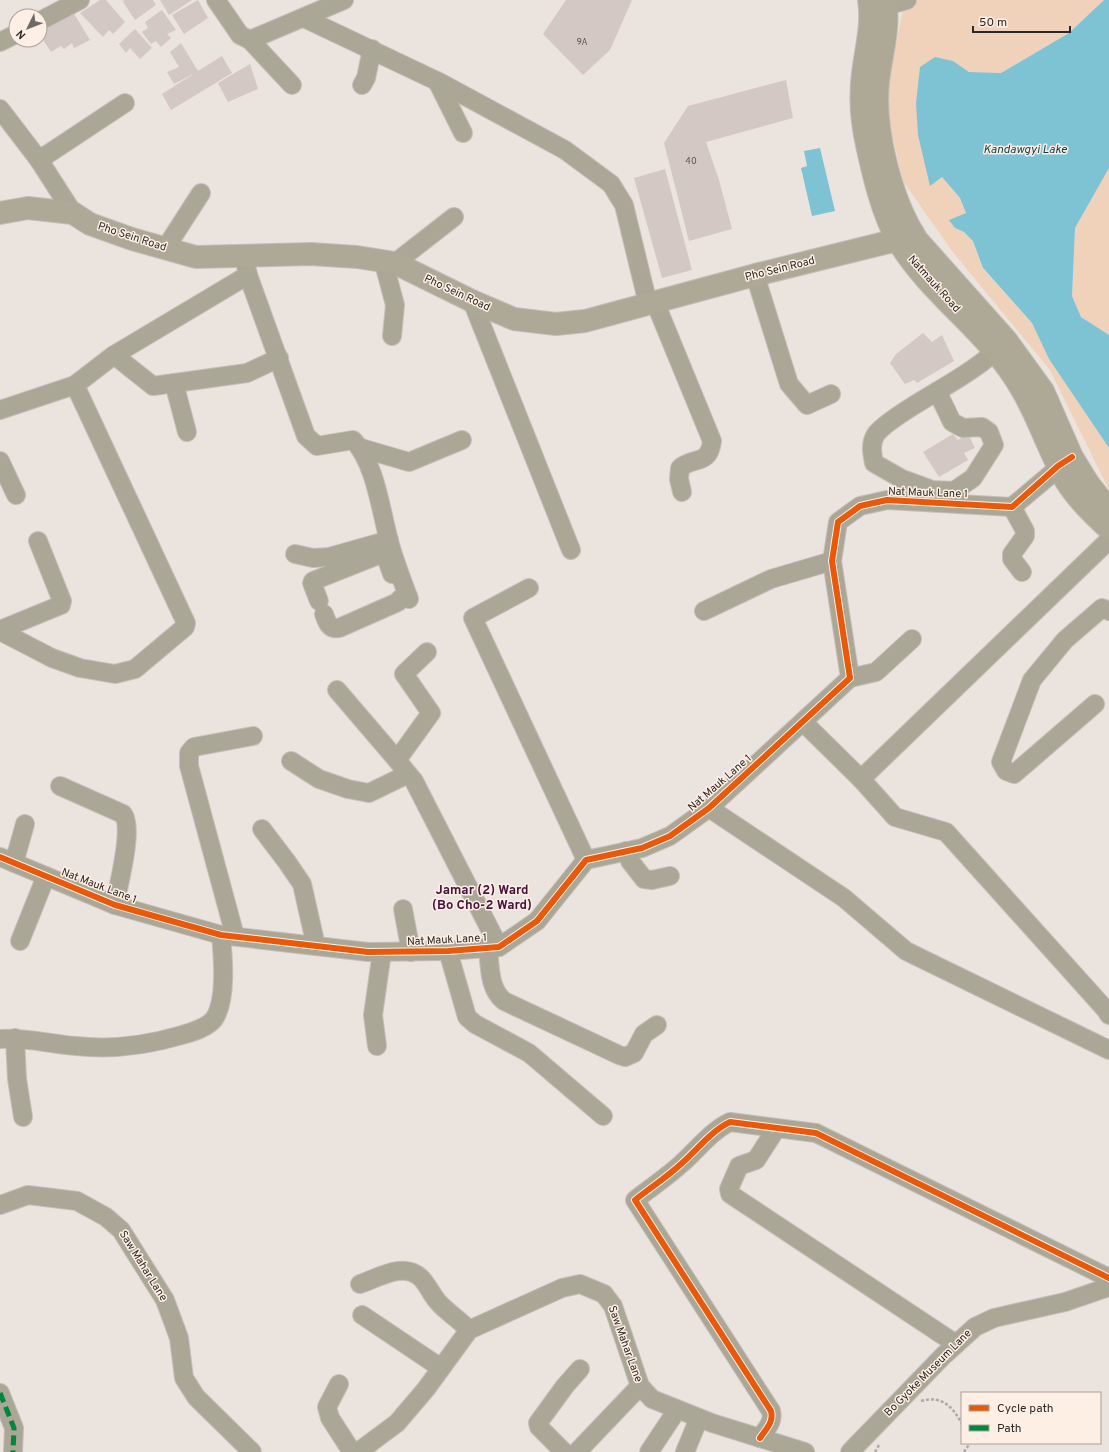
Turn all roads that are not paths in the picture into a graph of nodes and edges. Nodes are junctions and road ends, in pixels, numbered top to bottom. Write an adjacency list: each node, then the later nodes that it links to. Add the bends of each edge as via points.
1 (80, 0): 6 (street)
2 (216, 0): 8 (street, via 240,36)
3 (344, 0): 7 (street)
4 (907, 0): 5 (street)
5 (880, 2): 21 (main road, Natmauk Road, via 871,25 863,74 863,120 874,144 884,209)
6 (48, 17)
7 (304, 18): 8 (street); 9 (street)
8 (250, 40): 11 (street)
9 (372, 49): 10 (street); 12 (street)
10 (436, 81): 15 (street); 27 (street, via 565,150 611,184 624,205)
11 (292, 85)
12 (362, 85)
13 (125, 103): 16 (street)
14 (0, 109): 16 (street)
15 (463, 133)
16 (39, 160): 19 (street)
17 (201, 193): 22 (street)
18 (0, 212): 19 (main road, Pho Sein Road, via 28,208)
19 (73, 213): 22 (main road, Pho Sein Road, via 90,224)
20 (454, 217): 23 (street)
21 (905, 236): 25 (main road, Pho Sein Road); 29 (main road, Natmauk Road, via 907,254 938,291)
22 (165, 248): 24 (main road, Pho Sein Road, via 196,257)
23 (389, 261): 24 (main road, Pho Sein Road, via 311,254); 26 (main road, Pho Sein Road); 28 (street, via 395,305)
24 (246, 266): 30 (street); 31 (street)
25 (755, 275): 27 (main road, Pho Sein Road); 35 (street, via 790,384 807,404)
26 (472, 301): 27 (main road, Pho Sein Road, via 514,319 556,324 585,321); 50 (street)
27 (652, 303): 42 (street, via 712,441 711,450 704,458 684,464 680,468)
28 (392, 336)
29 (1001, 346): 34 (street); 41 (main road, Natmauk Road, via 1039,420)
30 (114, 355): 32 (street, via 153,386); 33 (street)
31 (279, 358): 32 (street, via 247,373); 39 (street, via 306,436 317,446 353,440)
32 (174, 383): 37 (street)
33 (74, 385): 36 (street); 58 (street, via 186,622 185,626 135,669 115,674 80,668 52,658)
34 (938, 391): 34 (street, via 952,422 963,428 982,426 989,432 994,445 973,478 954,491 932,490 902,479 874,464 872,444 876,434 901,414)
35 (831, 394)
36 (0, 410)
37 (187, 432)
38 (462, 440): 39 (street, via 409,462)
39 (361, 448): 47 (street)
40 (0, 461): 43 (street)
41 (1065, 461): 44 (street); 45 (main road, Natmauk Road, via 1088,483); 46 (main road, Natmauk Road, via 1076,494)
42 (682, 492)
43 (16, 495)
44 (1012, 507): 52 (street, Nat Mauk Lane 1, via 887,500 860,506 838,522); 53 (street, via 1026,531 1012,554 1012,559)
45 (1109, 510)
46 (1109, 529)
47 (389, 540): 51 (street, via 329,557 313,558); 55 (street)
48 (1109, 540): 68 (street)
49 (38, 542): 58 (street, via 62,601 61,605)
50 (571, 550)
51 (294, 554)
52 (832, 562): 56 (street, via 771,579); 61 (street, Nat Mauk Lane 1)
53 (1022, 572)
54 (529, 588): 75 (street, via 473,618)
55 (405, 598): 55 (street, via 335,629 328,625 312,583 381,554 386,557)
56 (704, 611)
57 (1109, 611): 63 (street, via 1102,608 1065,640 1032,680 1001,762 1006,771 1014,774)
58 (0, 631)
59 (912, 639): 61 (street, via 876,672)
60 (427, 652): 67 (street, via 404,674 431,713)
61 (850, 678): 64 (street, Nat Mauk Lane 1)
62 (337, 690): 67 (street)
63 (1095, 704)
64 (803, 722): 68 (street); 70 (street, Nat Mauk Lane 1)
65 (253, 736): 80 (street, via 194,747 189,753 189,766)
66 (291, 761): 67 (street, via 319,779 369,793)
67 (403, 767): 83 (street, via 414,781)
68 (861, 779): 87 (street, via 895,817 946,832)
69 (60, 786): 78 (street, via 127,818 128,833)
70 (709, 808): 73 (street, Nat Mauk Lane 1, via 670,836 642,848); 91 (street, via 844,898 906,951 926,963)
71 (25, 824): 74 (street)
72 (262, 829): 82 (street, via 302,884)
73 (626, 851): 75 (street, Nat Mauk Lane 1); 77 (street, via 630,862 644,879)
74 (7, 860): 76 (street, Nat Mauk Lane 1)
75 (586, 860): 83 (street, Nat Mauk Lane 1, via 537,921)
76 (46, 876): 78 (street, Nat Mauk Lane 1); 81 (street)
77 (670, 876)
78 (115, 905): 80 (street, Nat Mauk Lane 1)
79 (403, 909): 86 (street)
80 (228, 936): 82 (street, Nat Mauk Lane 1); 89 (street, via 220,1005 214,1020 198,1030 174,1038 130,1046 77,1046)
81 (20, 941)
82 (316, 946): 85 (street, Nat Mauk Lane 1)
83 (494, 948): 84 (street, Nat Mauk Lane 1); 88 (street, via 494,989 501,999 612,1052 625,1057 634,1053 644,1034)
84 (448, 951): 86 (street, Nat Mauk Lane 1); 92 (street, via 466,1017 474,1024 529,1053)
85 (382, 952): 86 (street, Nat Mauk Lane 1); 90 (street, via 373,1015)
86 (411, 952)
87 (1109, 1015)
88 (656, 1025)
89 (7, 1038): 93 (street)
90 (377, 1046)
91 (1109, 1050)
92 (603, 1116)
93 (23, 1117)
94 (776, 1129): 96 (street, via 816,1134); 101 (street, via 756,1160 739,1166 729,1190 730,1194); 109 (street, via 730,1122 722,1126 679,1166 635,1200 771,1410 771,1423)
95 (0, 1205): 111 (street, Saw Mahar Lane, via 28,1195 77,1201 106,1217 121,1230 165,1300 179,1338 184,1378 196,1397)
96 (1109, 1278)
97 (360, 1284): 100 (street, via 400,1270 411,1270 439,1304)
98 (1109, 1287): 101 (street, Bo Gyoke Museum Lane, via 1066,1302 994,1318 975,1327)
99 (362, 1315): 102 (street)
100 (469, 1330): 102 (street, Saw Mahar Lane); 105 (street, Saw Mahar Lane, via 562,1288 580,1284 604,1294 613,1306)
101 (956, 1344): 119 (street, Bo Gyoke Museum Lane)
102 (441, 1368): 113 (street, Saw Mahar Lane, via 397,1423)
103 (580, 1369): 114 (street, via 538,1423)
104 (339, 1384): 112 (street, via 327,1407 330,1418)
105 (640, 1386): 107 (street, Saw Mahar Lane, via 652,1399); 115 (street)
106 (0, 1393): 110 (street, via 14,1428)
107 (677, 1410): 108 (street, Saw Mahar Lane); 116 (street)
108 (699, 1418): 109 (street, Saw Mahar Lane); 117 (street)
109 (760, 1438): 118 (street, Saw Mahar Lane)
110 (13, 1452)
111 (252, 1452)
112 (352, 1452)
113 (358, 1452)
114 (564, 1452)
115 (577, 1452)
116 (649, 1452)
117 (685, 1452)
118 (805, 1452)
119 (850, 1452)

